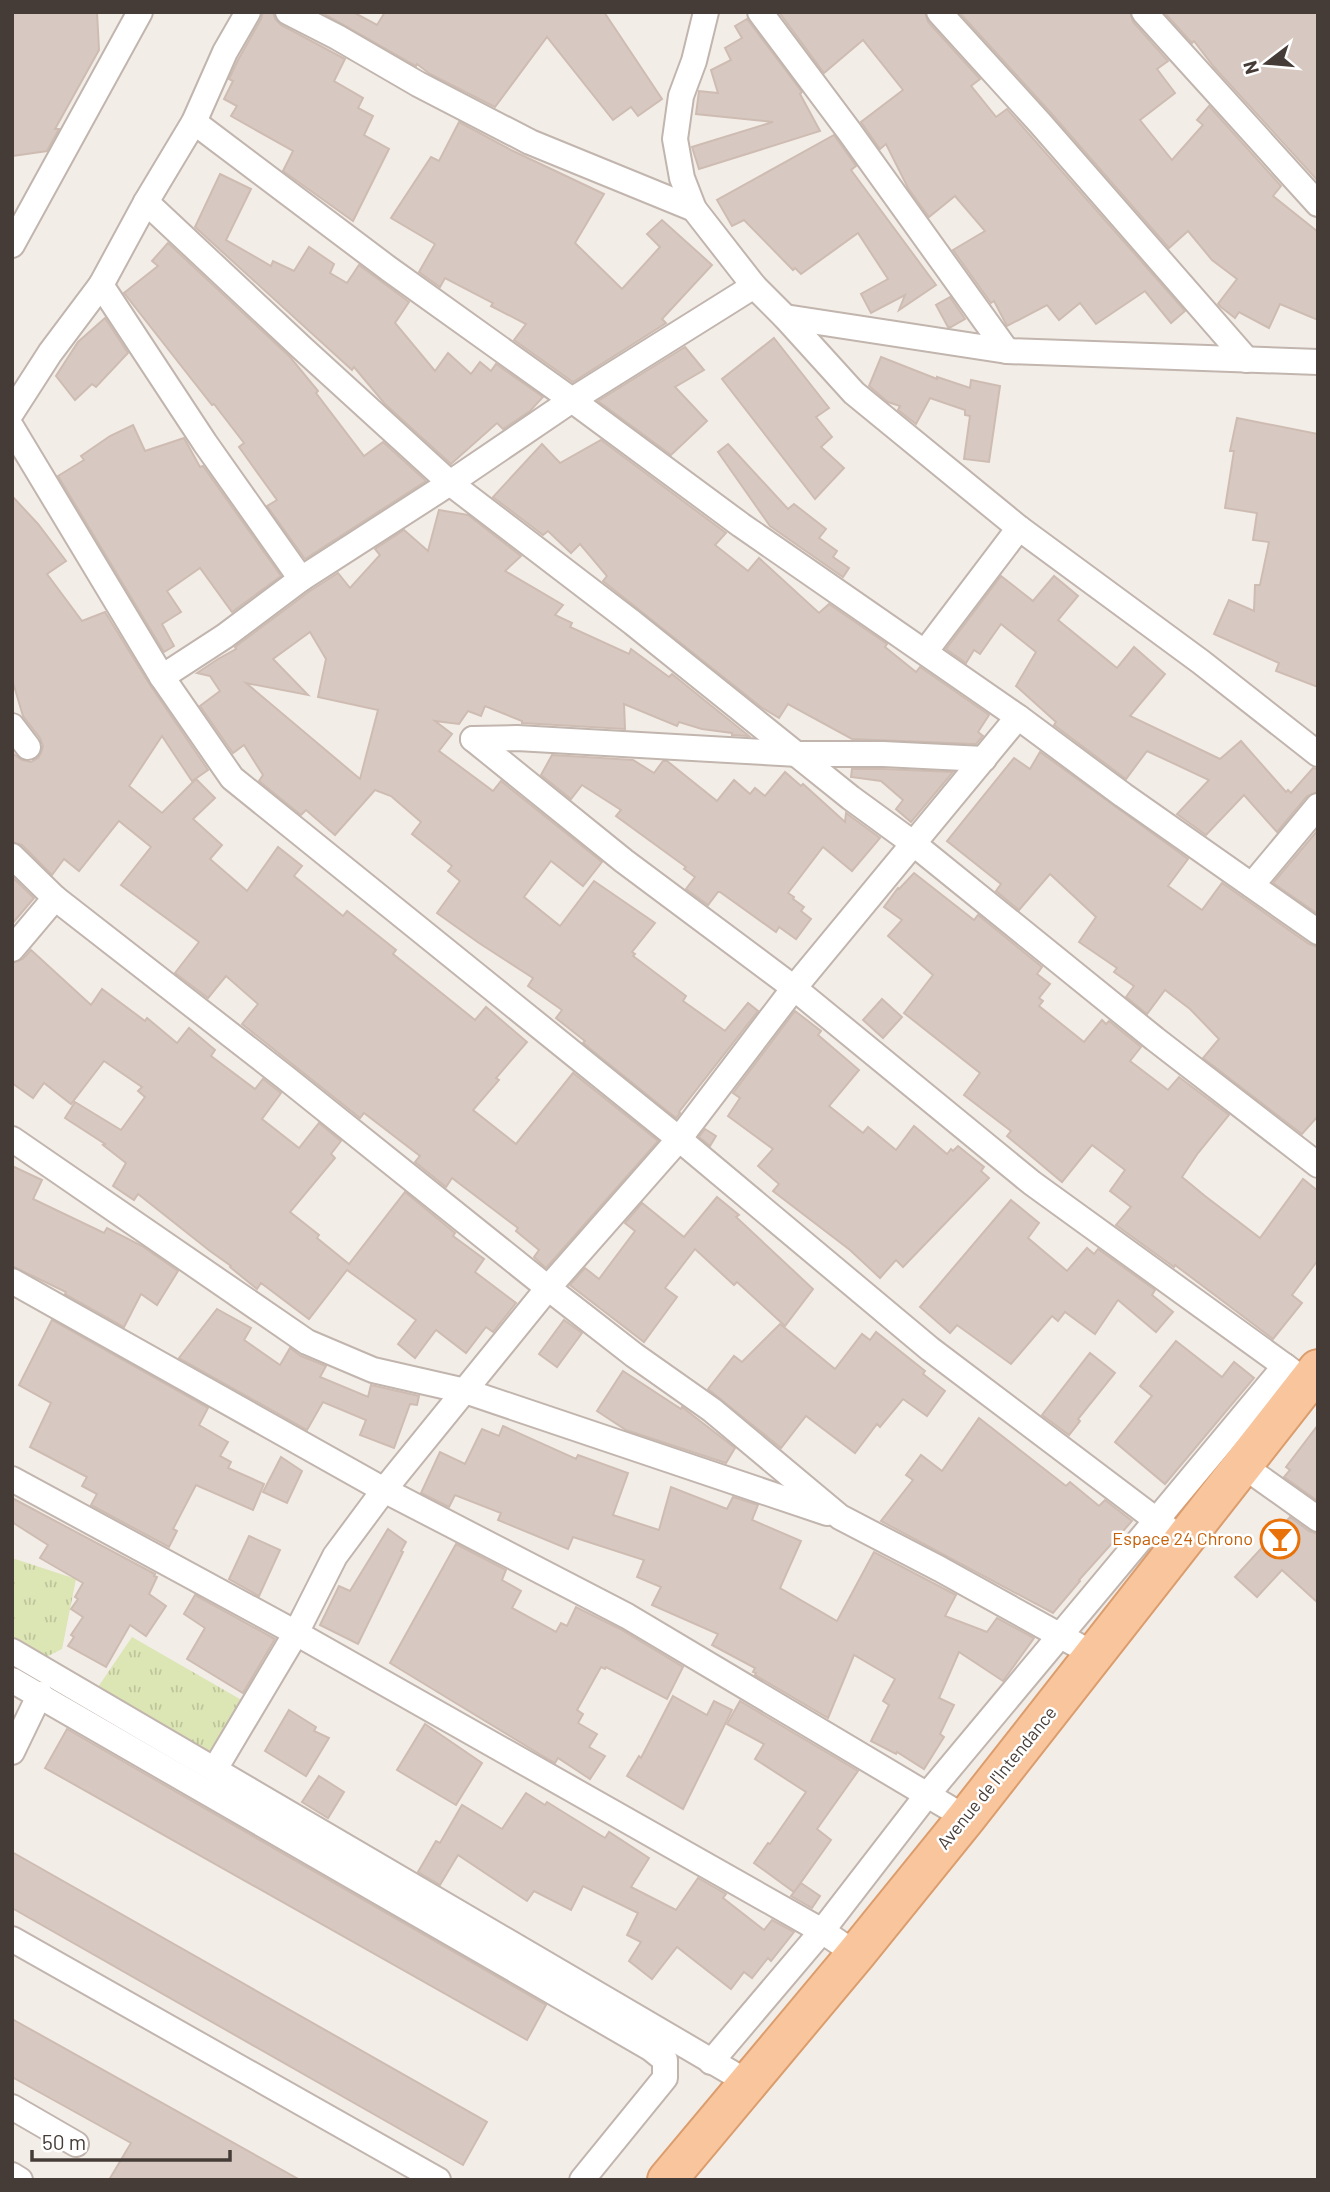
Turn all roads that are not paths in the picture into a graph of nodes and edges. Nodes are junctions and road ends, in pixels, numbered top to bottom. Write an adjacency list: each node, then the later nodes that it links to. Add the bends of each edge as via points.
1 (140, 12): 12 (street)
2 (248, 12): 8 (street)
3 (288, 12): 11 (street, via 530,142)
4 (706, 12): 11 (street, via 681,96 675,139 682,178)
5 (760, 12): 16 (street)
6 (939, 12): 17 (street)
7 (1144, 12): 10 (street)
8 (194, 122): 9 (street); 19 (street)
9 (146, 202): 13 (street); 22 (street)
10 (1318, 204)
11 (694, 208): 14 (street)
12 (12, 245)
13 (102, 285): 20 (street); 24 (street)
14 (754, 286): 15 (street); 19 (street)
15 (785, 317): 16 (street); 23 (street, via 854,393)
16 (1007, 351): 17 (street)
17 (1247, 360): 18 (street)
18 (1318, 362)
19 (572, 400): 22 (street); 25 (street, via 741,525)
20 (12, 412)
21 (12, 428): 26 (street)
22 (450, 483): 24 (street); 30 (street)
23 (1019, 528): 25 (street); 31 (street)
24 (301, 579): 26 (street)
25 (925, 652): 27 (street)
26 (162, 677): 42 (street, via 232,778)
27 (1018, 717): 32 (street); 36 (street)
28 (12, 726): 29 (street)
29 (29, 747)
30 (798, 754): 32 (street); 34 (street); 40 (street, via 473,739 624,861)
31 (1318, 754)
32 (984, 759): 34 (street)
33 (1318, 806): 36 (street)
34 (914, 844): 40 (street); 43 (street)
35 (12, 856): 37 (street)
36 (1252, 885): 38 (street)
37 (55, 898): 39 (street); 45 (street)
38 (1318, 932)
39 (12, 949)
40 (794, 988): 42 (street); 46 (street, via 1032,1183)
41 (12, 1139): 47 (street, via 307,1342 373,1370)
42 (679, 1139): 45 (street); 53 (street, via 929,1349)
43 (1318, 1165)
44 (12, 1281): 50 (street)
45 (548, 1288): 47 (street); 51 (street, via 712,1410)
46 (1303, 1372): 48 (main road, Avenue de l'Intendance); 53 (street)
47 (465, 1391): 50 (street); 51 (street)
48 (1242, 1465): 52 (street); 53 (main road, Avenue de l'Intendance)
49 (12, 1479): 54 (street)
50 (384, 1490): 54 (street, via 335,1556); 62 (street, via 627,1616)
51 (840, 1517): 55 (street)
52 (1318, 1519)
53 (1169, 1531): 55 (street); 57 (main road, Avenue de l'Intendance)
54 (296, 1633): 61 (street); 64 (street)
55 (1060, 1635): 57 (street); 62 (street)
56 (12, 1651): 61 (street)
57 (1095, 1656): 63 (main road, Avenue de l'Intendance)
58 (12, 1679): 59 (street)
59 (40, 1694): 60 (street); 74 (street, via 665,2060 665,2078)
60 (12, 1752)
61 (215, 1769): 67 (street)
62 (927, 1795): 63 (street); 64 (street)
63 (966, 1818): 66 (main road, Avenue de l'Intendance)
64 (822, 1931): 66 (street); 67 (street)
65 (12, 1939): 73 (street)
66 (856, 1954): 68 (main road, Avenue de l'Intendance)
67 (711, 2062): 68 (street)
68 (749, 2083): 75 (main road, Avenue de l'Intendance)
69 (12, 2107): 70 (street)
70 (76, 2144)
71 (12, 2175): 72 (street)
72 (20, 2180)
73 (438, 2180)
74 (582, 2180)
75 (667, 2180)

